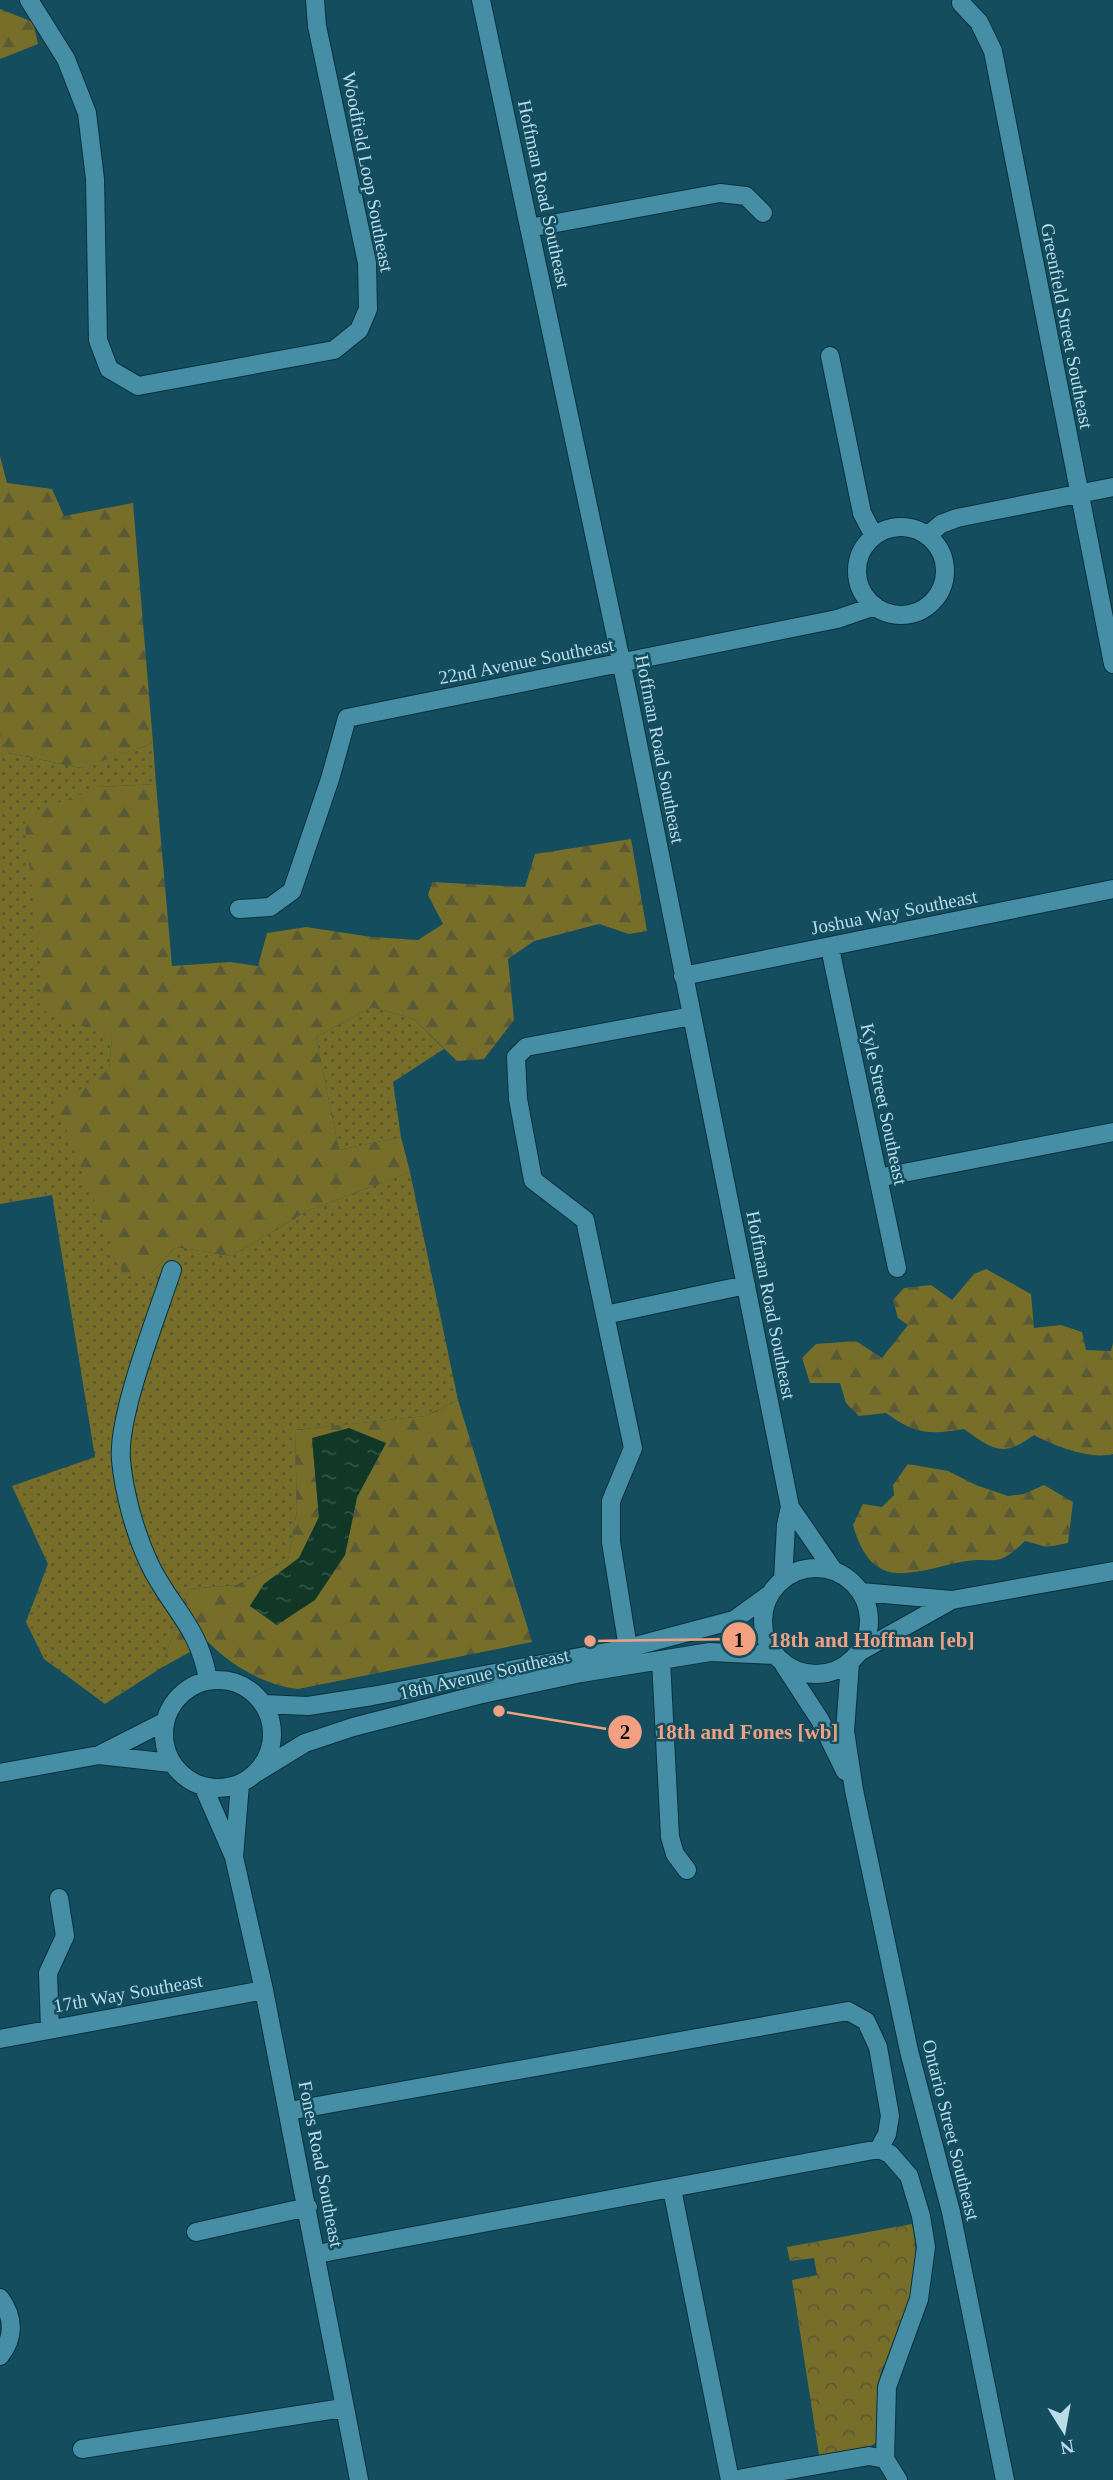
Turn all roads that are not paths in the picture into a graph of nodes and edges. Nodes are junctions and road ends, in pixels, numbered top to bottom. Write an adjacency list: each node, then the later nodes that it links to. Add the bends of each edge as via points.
1 (29, 0): 2 (street, Woodfield Loop Southeast, via 66,59 87,113 95,179 98,340 109,369 138,386 334,350 359,330 368,309 366,263)
2 (315, 0)
3 (481, 0): 6 (street, Hoffman Road Southeast)
4 (961, 3): 9 (street, Greenfield Street Southeast, via 979,22 993,51)
5 (763, 213): 6 (street, via 746,196 720,193)
6 (529, 228): 13 (street, Hoffman Road Southeast)
7 (830, 356): 10 (street, via 862,513)
8 (1113, 487): 9 (street)
9 (1079, 494): 11 (street, via 957,518); 14 (street, Greenfield Street Southeast)
10 (874, 536): 11 (street, via 895,528); 12 (street, via 858,566 861,588)
11 (928, 536): 12 (street, via 945,565 937,597 908,614)
12 (875, 606): 13 (street, 22nd Avenue Southeast, via 837,619)
13 (621, 664): 16 (street, 22nd Avenue Southeast, via 347,718 292,891 270,908); 18 (street, Hoffman Road Southeast)
14 (1113, 664)
15 (1113, 889): 17 (street, Joshua Way Southeast)
16 (239, 909)
17 (830, 947): 18 (street, Joshua Way Southeast); 21 (street, Kyle Street Southeast)
18 (683, 976): 19 (street, Hoffman Road Southeast)
19 (692, 1016): 24 (street, Hoffman Road Southeast); 25 (street, via 526,1047 516,1057 518,1099 533,1180 585,1220)
20 (1113, 1132): 21 (street)
21 (878, 1178): 22 (street, Kyle Street Southeast)
22 (897, 1268)
23 (172, 1270): 37 (street, via 123,1428 121,1460 149,1563 204,1652)
24 (746, 1285): 25 (street); 26 (street, Hoffman Road Southeast)
25 (605, 1315): 33 (street, via 634,1448 611,1502 611,1542)
26 (790, 1507): 27 (street, Hoffman Road Southeast); 29 (street, Hoffman Road Southeast)
27 (834, 1571): 29 (street, via 816,1568); 30 (street)
28 (1113, 1572): 32 (street)
29 (783, 1580): 31 (street)
30 (861, 1592): 32 (street); 34 (street, via 870,1623)
31 (771, 1594): 33 (street, 18th Avenue Southeast, via 734,1620); 35 (street, via 763,1626)
32 (952, 1600): 34 (street)
33 (628, 1648): 38 (street, 18th Avenue Southeast, via 308,1706)
34 (855, 1657): 35 (street, via 827,1674 801,1672); 46 (street, Ontario Street Southeast, via 845,1731)
35 (779, 1659): 36 (street, 18th Avenue Southeast, via 710,1652); 46 (street, Ontario Street Southeast, via 820,1720)
36 (661, 1660): 43 (street, 18th Avenue Southeast, via 478,1695 353,1727 305,1743); 48 (street, via 670,1837)
37 (208, 1680): 38 (street, via 230,1680 249,1689); 39 (street, via 188,1688 173,1702)
38 (264, 1704): 43 (street, via 272,1740)
39 (164, 1722): 40 (street); 41 (street, via 164,1743)
40 (99, 1755): 41 (street); 42 (street)
41 (171, 1763): 45 (street)
42 (0, 1773)
43 (256, 1773): 44 (street)
44 (240, 1784): 45 (street); 47 (street, Fones Road Southeast)
45 (203, 1786): 47 (street, Fones Road Southeast)
46 (854, 1790): 67 (street, Ontario Street Southeast, via 909,2050 951,2212)
47 (234, 1857): 50 (street, Fones Road Southeast)
48 (687, 1870)
49 (58, 1898): 51 (street, via 65,1937 48,1973)
50 (264, 1990): 51 (street, 17th Way Southeast); 53 (street, Fones Road Southeast)
51 (50, 2029): 52 (street, 17th Way Southeast)
52 (0, 2039)
53 (289, 2111): 54 (street, via 848,2011 866,2021 878,2047 890,2116); 56 (street, Fones Road Southeast)
54 (879, 2149): 55 (street); 63 (street, via 890,2154 909,2176 926,2247 919,2300 887,2388)
55 (672, 2189): 58 (street); 65 (street)
56 (308, 2207): 57 (street); 58 (street, Fones Road Southeast)
57 (196, 2232)
58 (317, 2254): 61 (street, Fones Road Southeast)
59 (0, 2298): 60 (street, via 12,2330)
60 (0, 2356)
61 (343, 2408): 62 (street); 64 (street, Fones Road Southeast)
62 (82, 2449)
63 (885, 2459): 65 (street, via 857,2457); 66 (street)
64 (359, 2480)
65 (731, 2480)
66 (898, 2480)
67 (1005, 2480)

